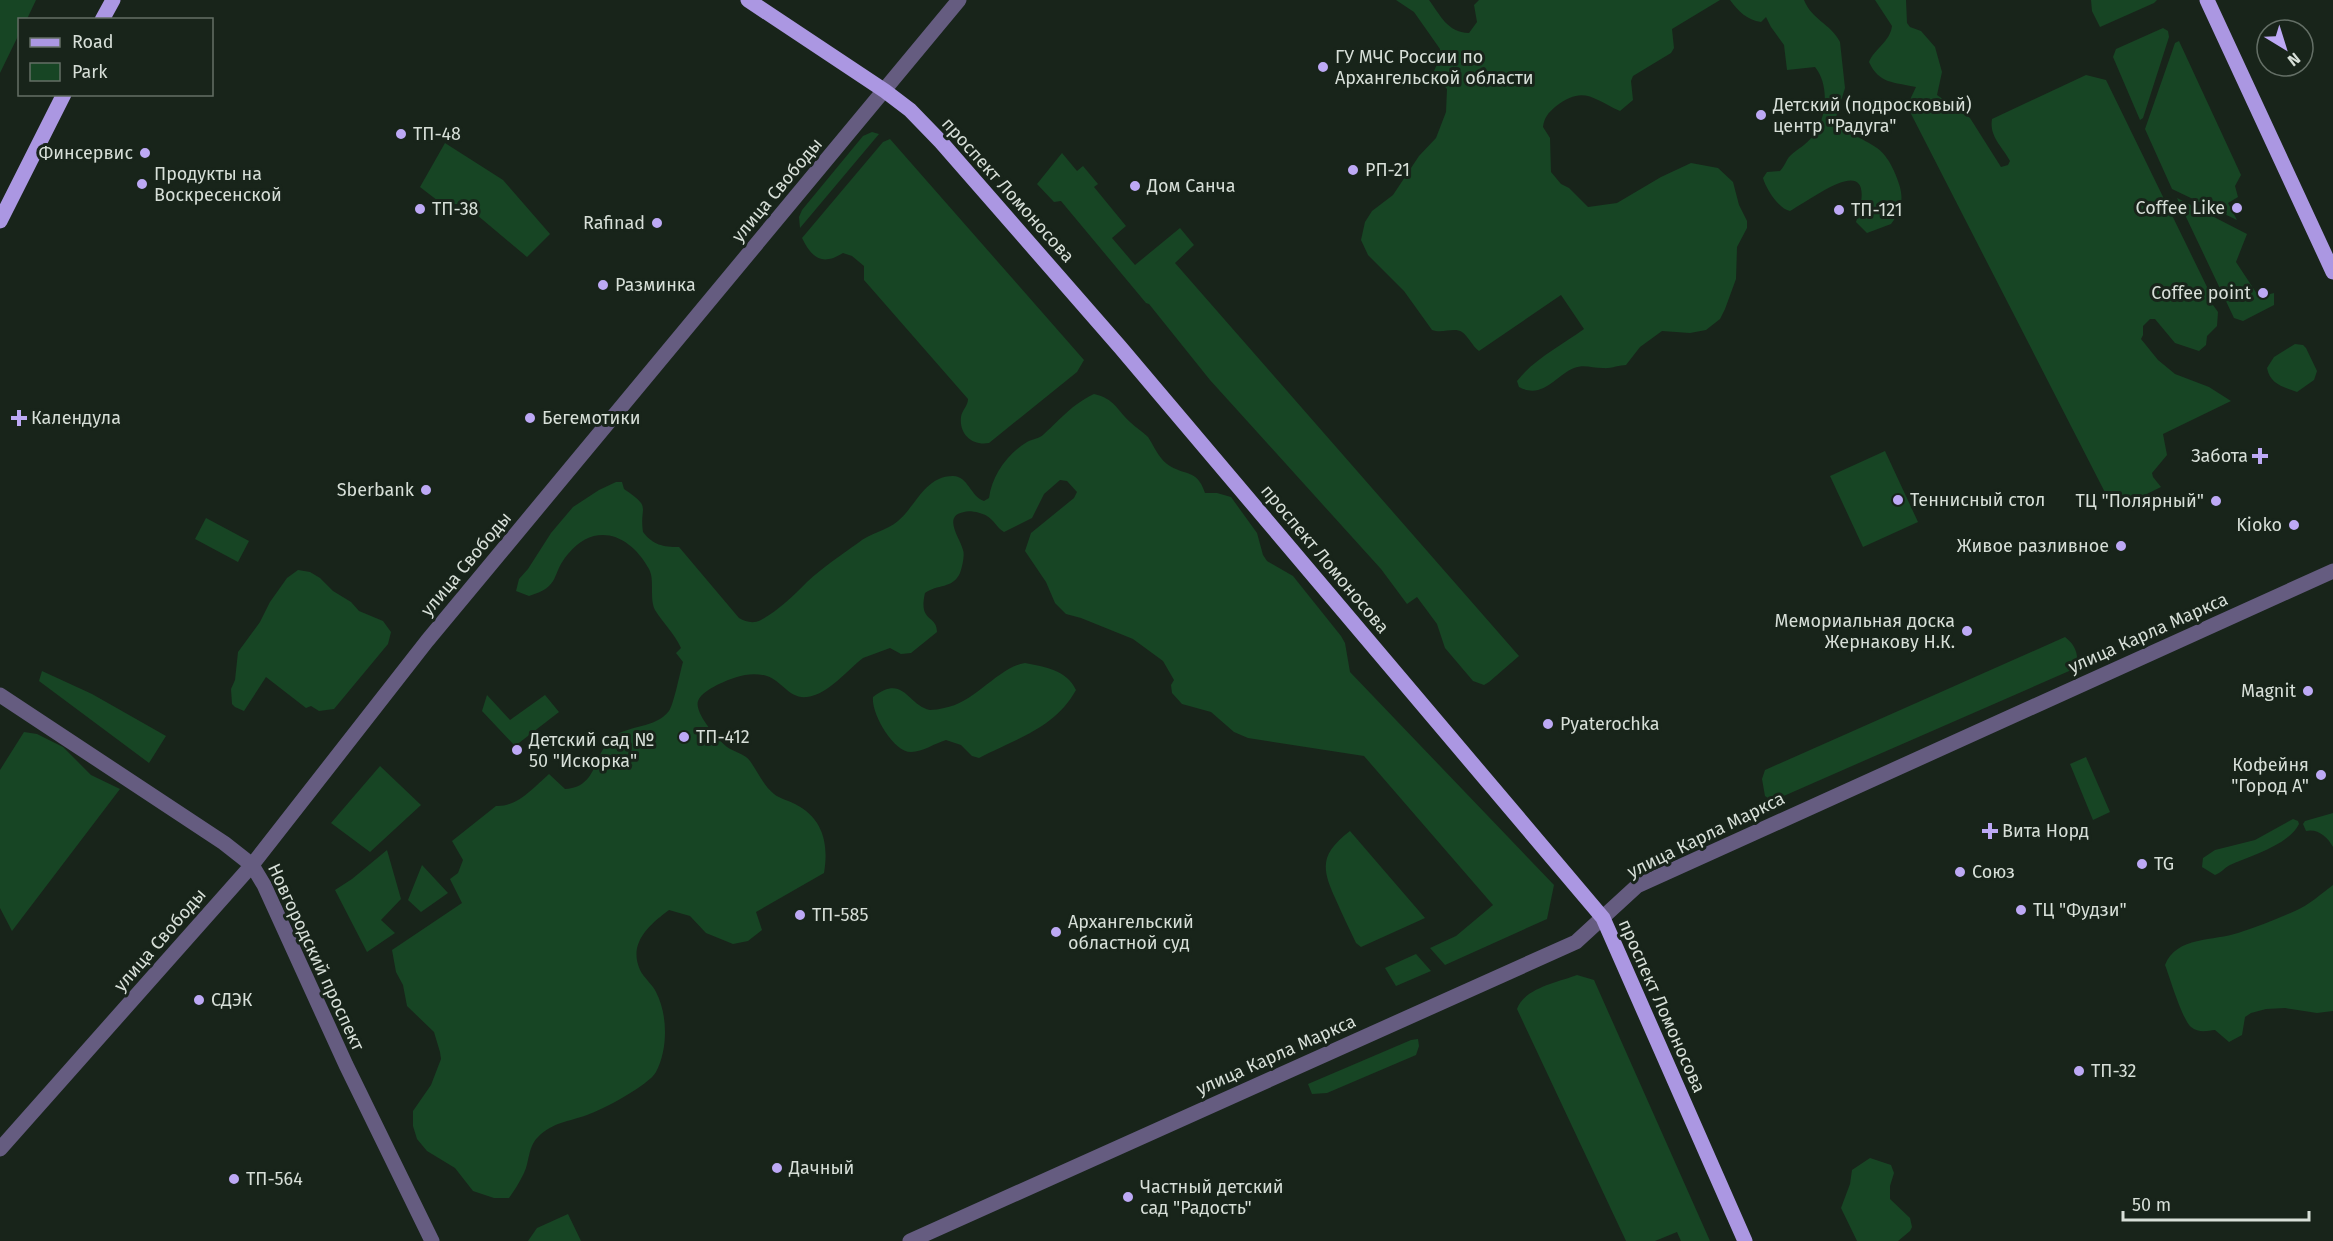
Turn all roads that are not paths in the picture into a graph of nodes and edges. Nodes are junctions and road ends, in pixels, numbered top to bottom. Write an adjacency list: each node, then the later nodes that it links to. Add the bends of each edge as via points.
1 (113, 0): 5 (main road)
2 (748, 0): 6 (main road, проспект Ломоносова)
3 (959, 0): 6 (street, улица Свободы)
4 (2206, 0): 9 (main road)
5 (103, 18)
6 (885, 91): 12 (street, улица Свободы, via 427,641); 13 (main road, проспект Ломоносова, via 941,142 1120,347)
7 (63, 96): 8 (main road)
8 (0, 221)
9 (2333, 272)
10 (2333, 571): 13 (street, улица Карла Маркса, via 1637,886)
11 (0, 695): 12 (street, Новгородский проспект)
12 (252, 865): 14 (street, улица Свободы); 15 (street, Новгородский проспект)
13 (1603, 918): 16 (street, улица Карла Маркса, via 1576,942); 17 (main road, проспект Ломоносова)
14 (0, 1149)
15 (432, 1241)
16 (910, 1241)
17 (1745, 1241)

